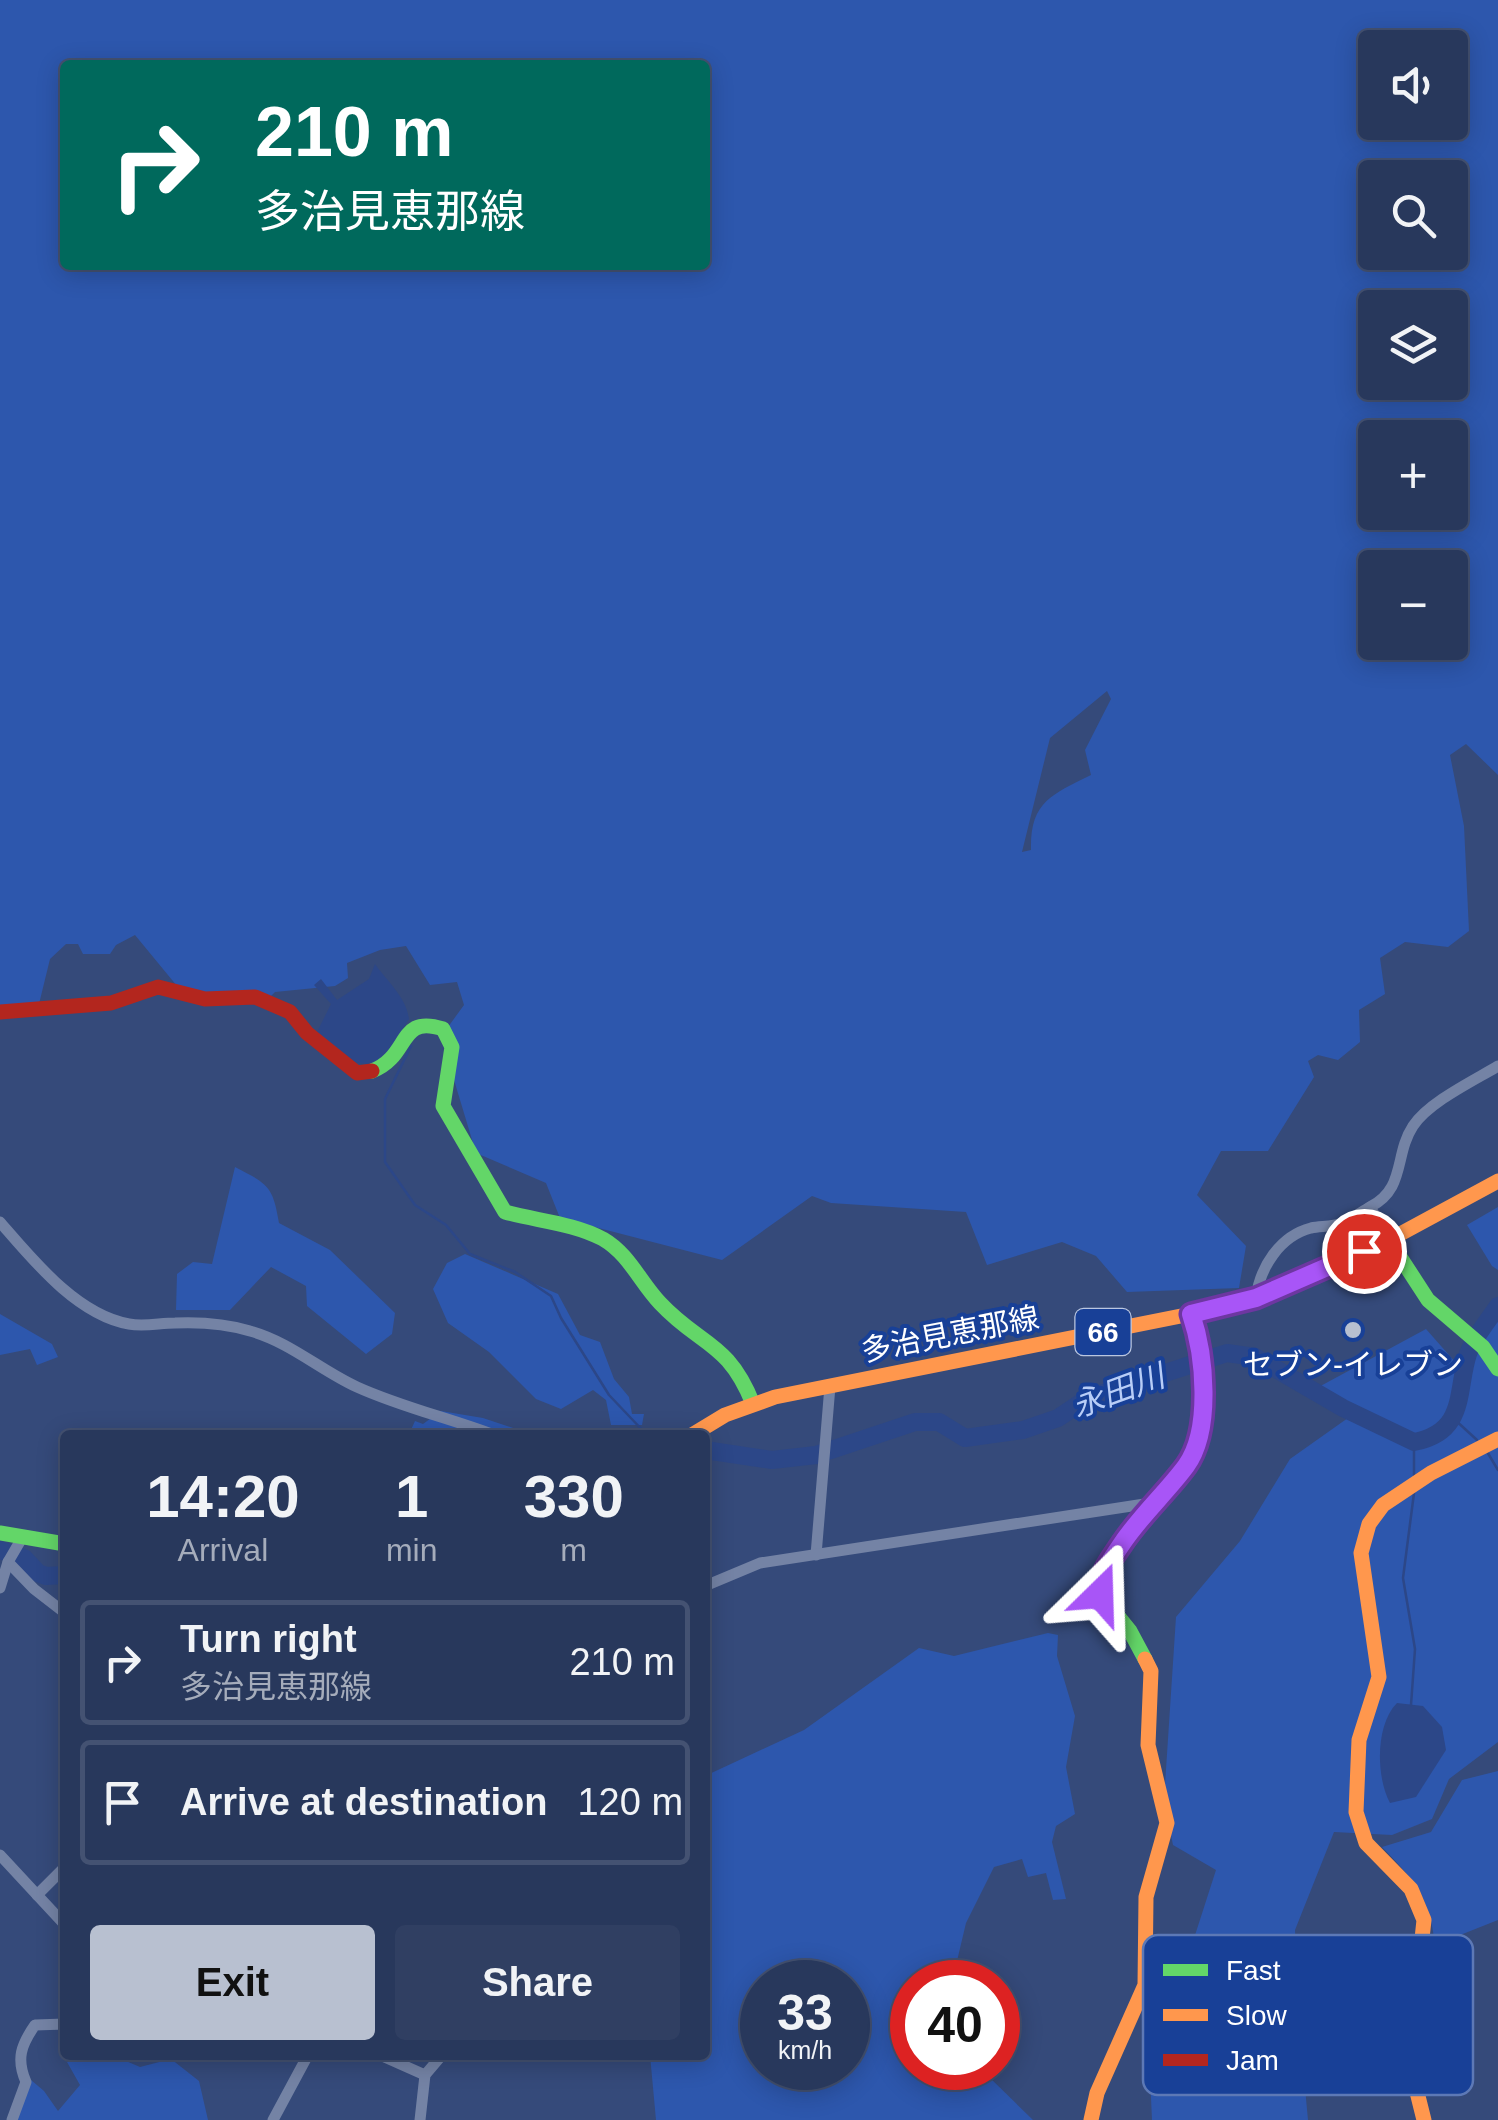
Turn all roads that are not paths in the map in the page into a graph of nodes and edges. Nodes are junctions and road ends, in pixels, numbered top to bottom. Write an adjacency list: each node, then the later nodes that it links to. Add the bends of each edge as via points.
1 (0, 1012): 11 (street, via 111,1003 158,987 205,998 255,998 290,1012 358,1073 390,1065 414,1026 443,1029 452,1046 443,1106 504,1212 575,1228 614,1247 660,1302 726,1354)
2 (1498, 1066): 4 (street, via 1422,1115 1406,1140 1392,1189)
3 (1498, 1181): 6 (street, 多治見恵那線 / 66)
4 (1370, 1208): 6 (street); 7 (street, via 1284,1242)
5 (0, 1222): 12 (street, via 48,1273 113,1319 252,1331 378,1396)
6 (1389, 1240): 7 (street, 多治見恵那線 / 66); 9 (street, via 1428,1300 1483,1347)
7 (1256, 1298): 8 (street, 多治見恵那線 / 66)
8 (1191, 1314): 10 (street, 多治見恵那線 / 66); 15 (street, via 1200,1354 1202,1427 1188,1464)
9 (1498, 1369)
10 (830, 1386): 11 (street, 多治見恵那線 / 66); 19 (street)
11 (753, 1404): 13 (street, 多治見恵那線 / 66)
12 (479, 1430)
13 (702, 1430)
14 (1495, 1441): 29 (street, via 1395,1494 1376,1512 1362,1553 1378,1676 1359,1740 1356,1812 1366,1844 1411,1889 1424,1920)
15 (1151, 1503): 19 (street); 28 (street, via 1104,1569 1100,1586 1152,1670 1148,1744 1168,1822 1146,1896)
16 (0, 1533): 17 (street)
17 (22, 1538): 18 (street); 20 (street)
18 (60, 1543)
19 (816, 1554): 21 (street, via 760,1563)
20 (8, 1562): 22 (street); 23 (street)
21 (710, 1584)
22 (0, 1588)
23 (60, 1609)
24 (0, 1856): 26 (street)
25 (60, 1872): 26 (street)
26 (37, 1895): 27 (street)
27 (60, 1920)
28 (1145, 1935)
29 (1422, 1935)
30 (1143, 1987): 40 (street, via 1097,2093)
31 (60, 2024): 37 (street, via 35,2025 22,2044 26,2082)
32 (305, 2060): 38 (street)
33 (392, 2060): 35 (street)
34 (437, 2060): 35 (street)
35 (424, 2074): 39 (street)
36 (1418, 2095): 41 (street)
37 (12, 2120)
38 (272, 2120)
39 (420, 2120)
40 (1092, 2120)
41 (1424, 2120)

